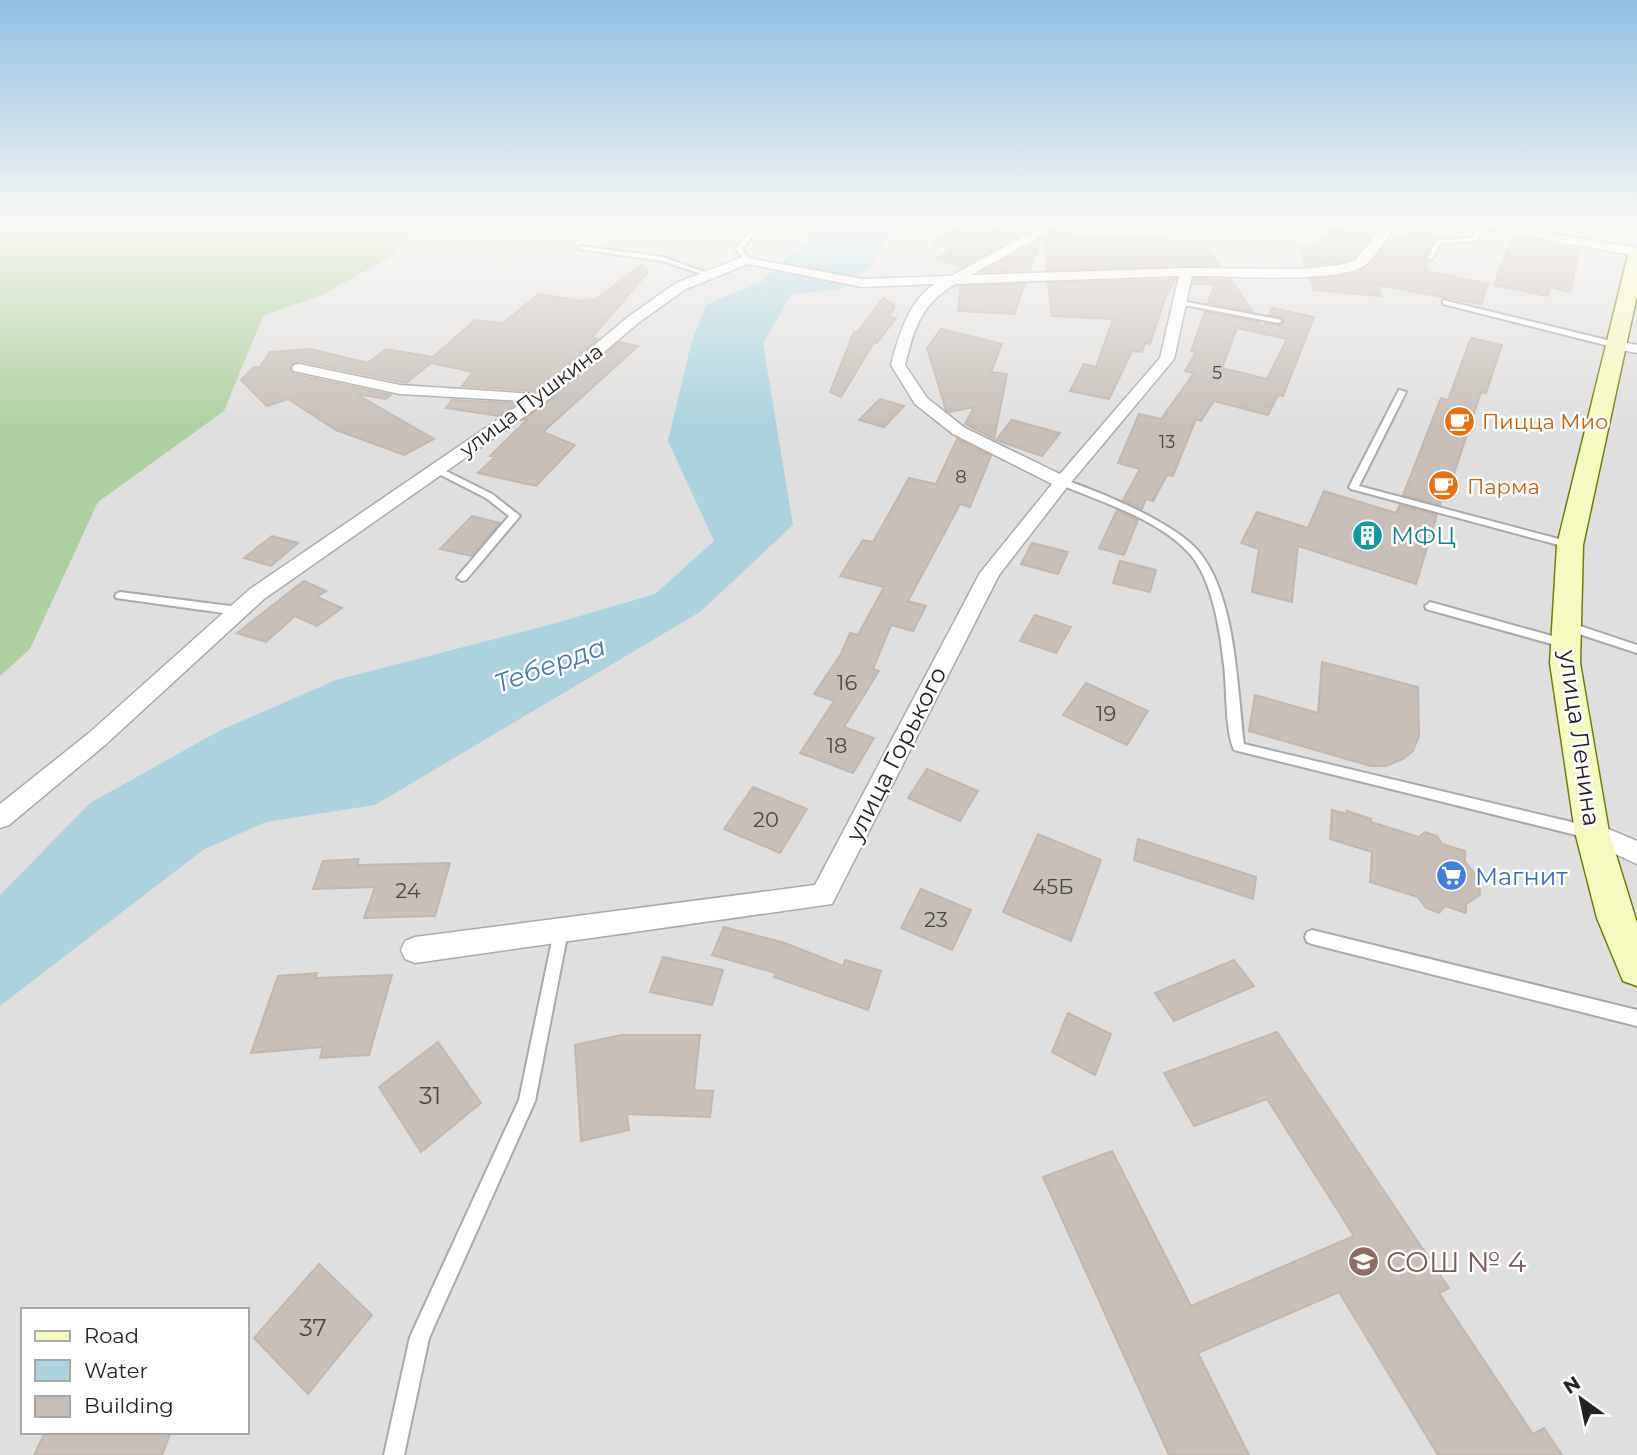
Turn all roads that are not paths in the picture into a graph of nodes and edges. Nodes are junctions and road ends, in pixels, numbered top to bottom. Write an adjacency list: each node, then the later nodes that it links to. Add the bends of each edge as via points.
1 (677, 289): 11 (street, улица Пушкина)
2 (936, 289): 13 (street, via 908,326 898,365 921,401 959,431)
3 (1182, 289): 5 (street, улица Горького)
4 (1633, 289): 8 (main road, улица Ленина)
5 (1179, 302): 7 (lane); 13 (street, улица Горького, via 1167,359)
6 (1446, 302): 8 (lane)
7 (1278, 321)
8 (1627, 347): 14 (main road, улица Ленина)
9 (299, 368): 11 (street, via 382,387)
10 (1402, 392): 14 (lane, via 1354,487)
11 (539, 399): 12 (street, улица Пушкина)
12 (438, 470): 15 (lane, via 489,496 514,516); 18 (street, улица Пушкина)
13 (1062, 482): 22 (lane, via 1179,538 1205,565 1221,609 1238,747); 24 (street, улица Горького, via 990,573 823,895)
14 (1570, 545): 19 (main road, улица Ленина)
15 (462, 578)
16 (120, 596): 18 (lane)
17 (1430, 606): 19 (lane)
18 (239, 611): 21 (street, улица Пушкина, via 97,739)
19 (1566, 635): 20 (lane); 22 (main road, улица Ленина, via 1565,663)
20 (1637, 649)
21 (0, 818)
22 (1592, 832): 23 (street); 27 (main road, улица Ленина, via 1616,918)
23 (1637, 853)
24 (561, 930): 26 (street, улица Горького); 29 (lane, via 527,1101 420,1337)
25 (1312, 937): 28 (lane)
26 (415, 950)
27 (1637, 968)
28 (1637, 1018)
29 (394, 1455)

